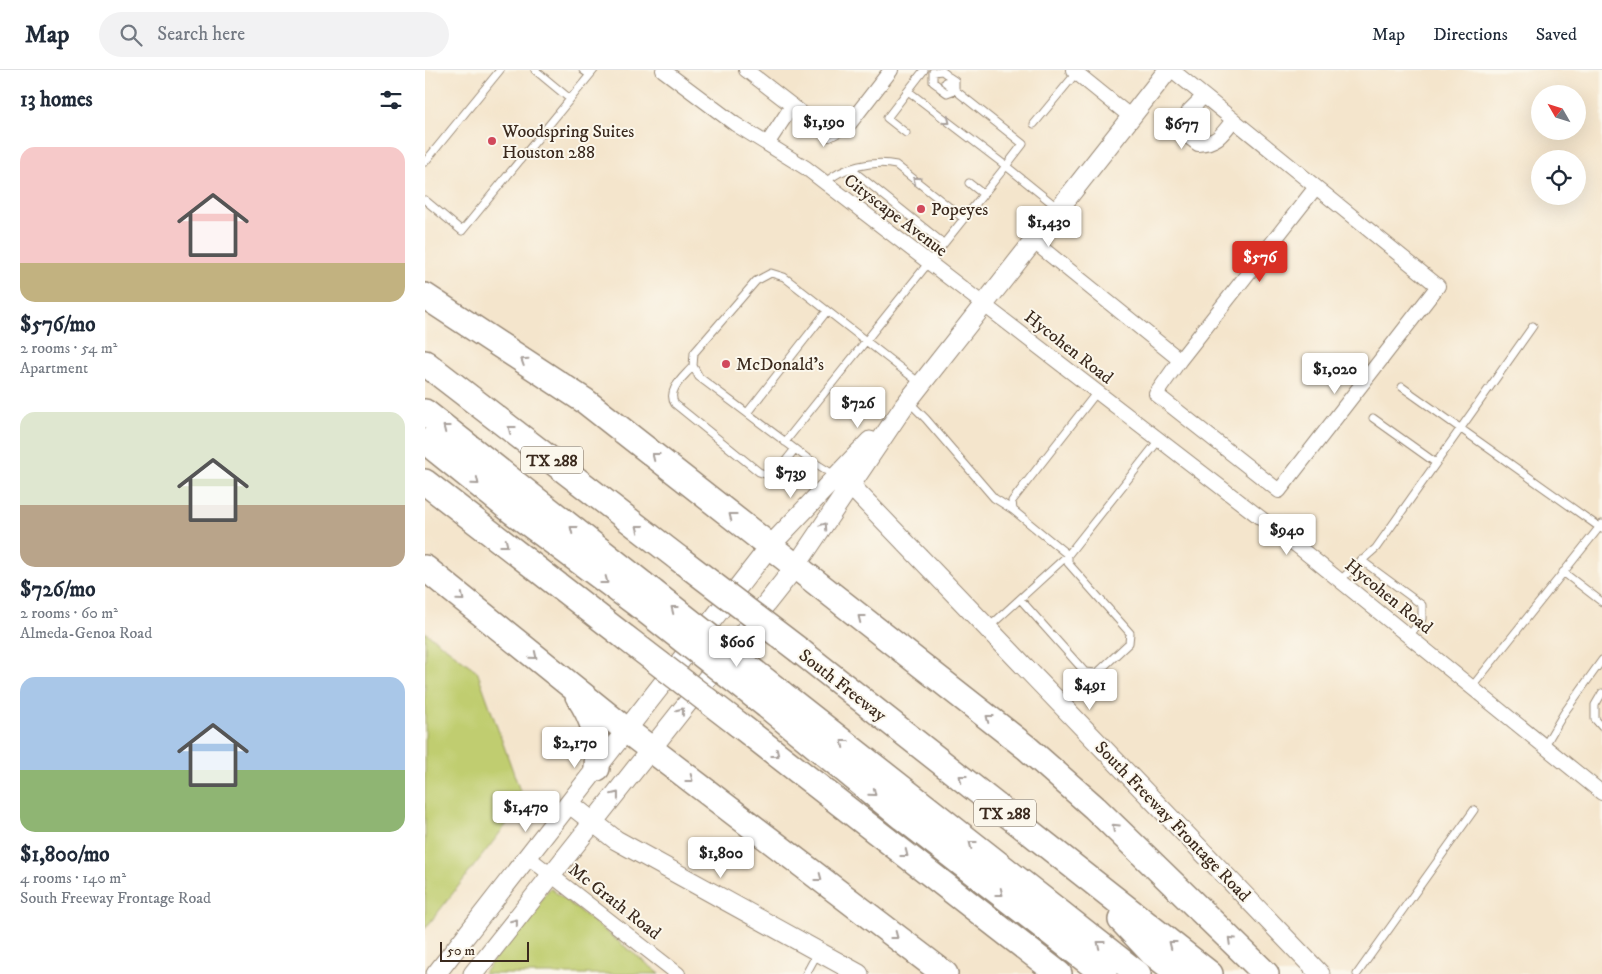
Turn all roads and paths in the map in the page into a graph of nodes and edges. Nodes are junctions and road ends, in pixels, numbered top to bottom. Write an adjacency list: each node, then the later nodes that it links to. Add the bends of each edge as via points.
1 (500, 70): 22 (lane)
2 (535, 70): 15 (lane)
3 (583, 70): 12 (lane)
4 (663, 70): 21 (street, Cityscape Avenue)
5 (746, 70): 16 (street)
6 (891, 70): 16 (street, via 850,123 829,134)
7 (924, 70): 13 (lane)
8 (1168, 70): 17 (main road)
9 (1172, 70): 14 (street)
10 (931, 71): 23 (lane, via 1023,144)
11 (1076, 71): 17 (street); 19 (lane)
12 (592, 73): 15 (lane)
13 (908, 91): 20 (lane, via 887,118); 23 (lane, one-way to 23)
14 (1204, 96): 18 (street); 18 (street, via 1189,111 1183,124 1186,135 1198,144 1211,144)
15 (570, 99): 29 (lane, via 463,230)
16 (792, 106): 21 (street)
17 (1131, 116): 30 (main road)
18 (1233, 120): 27 (street)
19 (1034, 124)
20 (906, 133)
21 (767, 144): 26 (street, Cityscape Avenue, via 806,168)
22 (425, 162)
23 (1005, 166): 28 (lane); 30 (lane)
24 (851, 169): 26 (lane, via 837,173); 31 (lane, one-way to 24, via 896,165 877,163); 33 (lane)
25 (969, 182): 28 (lane)
26 (824, 184): 34 (street, Cityscape Avenue)
27 (1316, 187): 40 (street); 40 (street, via 1438,286 1279,491 1156,394)
28 (983, 194): 31 (lane)
29 (425, 200)
30 (1059, 209): 32 (main road)
31 (963, 218): 33 (lane)
32 (1033, 242): 36 (main road); 40 (street)
33 (943, 243): 34 (lane)
34 (927, 262): 36 (street, Cityscape Avenue); 39 (lane)
35 (425, 296): 60 (highway, one-way to 35, via 585,401)
36 (983, 304): 43 (main road); 45 (street, Hycohen Road)
37 (827, 311): 39 (lane); 42 (lane, via 784,277 771,273 756,281 695,353); 48 (lane)
38 (1533, 326): 50 (lane)
39 (865, 340): 43 (lane); 53 (lane)
40 (1180, 360)
41 (425, 363): 86 (highway, South Freeway / TX 288, one-way to 41, bridge)
42 (693, 366): 48 (lane, via 699,377); 54 (lane, via 672,392 675,404 765,474 779,468)
43 (921, 384): 46 (main road)
44 (1402, 387): 50 (lane)
45 (1097, 392): 51 (street, Hycohen Road); 58 (lane, via 1012,501)
46 (906, 403): 56 (main road); 58 (lane, via 926,419 994,498)
47 (425, 412): 67 (highway, one-way to 47)
48 (747, 413): 53 (lane)
49 (1373, 418): 55 (lane)
50 (1461, 428): 55 (lane); 59 (lane)
51 (1159, 440): 61 (lane); 66 (street, Hycohen Road)
52 (425, 441): 67 (highway, one-way to 67, via 513,512)
53 (785, 442): 54 (lane)
54 (795, 449): 56 (lane)
55 (1436, 463): 62 (lane, via 1376,548)
56 (843, 481): 60 (main road); 63 (main road, one-way to 56); 70 (main road, South Freeway Frontage Road)
57 (425, 482): 89 (highway, one-way to 89, bridge)
58 (1013, 510): 61 (lane)
59 (1601, 527): 65 (lane)
60 (770, 546): 63 (highway); 78 (main road)
61 (1068, 556): 68 (lane); 68 (lane, via 1067,563 1130,633 1129,643 1097,673 1085,672)
62 (1361, 560): 66 (lane); 71 (lane, via 1421,605 1422,619)
63 (796, 566): 80 (main road, one-way to 63); 103 (highway, one-way to 63, via 1107,819 1027,748)
64 (425, 568): 73 (highway, one-way to 73)
65 (1563, 572): 69 (lane); 74 (lane)
66 (1340, 580): 71 (street, Hycohen Road)
67 (647, 600): 76 (highway, bridge)
68 (1020, 600): 70 (lane)
69 (1602, 602)
70 (987, 628): 104 (main road, South Freeway Frontage Road)
71 (1409, 636): 74 (street, Hycohen Road)
72 (1602, 660): 79 (lane, via 1564,713)
73 (569, 684): 78 (highway); 81 (highway, via 587,709 596,731 599,748)
74 (1471, 688): 79 (street, Hycohen Road)
75 (1602, 693): 77 (lane, via 1595,705 1595,719)
76 (774, 700): 99 (highway, one-way to 99, via 903,818); 100 (highway, one-way to 76)
77 (1602, 727)
78 (626, 730): 80 (highway); 81 (main road)
79 (1544, 748): 82 (street, Hycohen Road)
80 (651, 749): 85 (main road, one-way to 80); 96 (highway, one-way to 96)
81 (597, 768): 83 (main road)
82 (1602, 793)
83 (570, 804): 85 (main road); 87 (main road)
84 (1474, 810): 105 (lane)
85 (595, 823): 88 (main road); 90 (main road, via 616,840)
86 (1060, 856): 101 (highway, via 1152,953); 102 (highway, South Freeway / TX 288, one-way to 86)
87 (528, 857): 88 (street, Mc Grath Road); 91 (main road)
88 (552, 876): 92 (main road, one-way to 88); 93 (street, Mc Grath Road)
89 (945, 886): 97 (highway); 98 (highway)
90 (819, 952): 94 (lane); 95 (main road)
91 (436, 974)
92 (473, 974)
93 (678, 974)
94 (806, 974)
95 (859, 974)
96 (945, 974)
97 (1059, 974)
98 (1089, 974)
99 (1104, 974)
100 (1138, 974)
101 (1179, 974)
102 (1210, 974)
103 (1266, 974)
104 (1320, 974)
105 (1357, 974)

